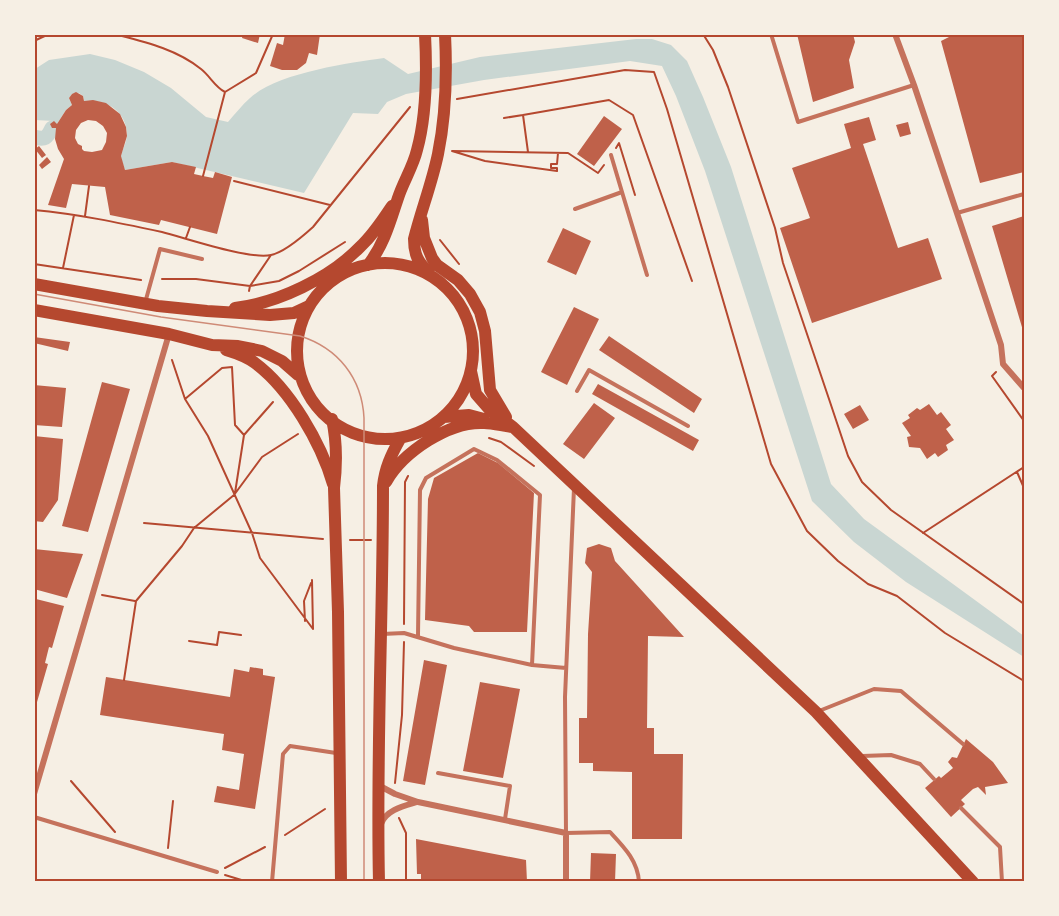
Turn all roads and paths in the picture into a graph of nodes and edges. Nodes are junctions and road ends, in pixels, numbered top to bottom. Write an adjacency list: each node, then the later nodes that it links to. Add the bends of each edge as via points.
1 (50, 34): 9 (path)
2 (114, 34): 11 (path, via 185,57)
3 (273, 34): 11 (path, via 256,73)
4 (425, 34): 23 (main road, via 422,131)
5 (445, 34): 12 (main road)
6 (703, 34): 76 (path, via 728,87 848,456 862,482)
7 (771, 34): 10 (lane, via 798,123)
8 (895, 34): 10 (street)
9 (34, 41)
10 (914, 85): 29 (street)
11 (225, 93): 18 (path)
12 (451, 99): 28 (main road); 92 (path, via 626,70 654,72 771,464 807,531 868,584 897,596 945,633)
13 (410, 106): 25 (path)
14 (523, 115): 15 (path)
15 (504, 118)
16 (558, 153): 16 (path, via 557,164 551,164 557,171 485,161 452,151); 17 (path, via 568,153 598,173)
17 (610, 155): 21 (lane); 24 (path, via 619,143)
18 (203, 176)
19 (234, 181): 25 (path)
20 (89, 186): 31 (path)
21 (622, 192): 26 (lane); 39 (lane)
22 (1024, 194): 29 (lane)
23 (399, 195): 37 (main road, via 390,226); 45 (main road, via 370,237 313,281 256,304)
24 (634, 195)
25 (330, 205): 35 (path, via 295,243)
26 (575, 209)
27 (34, 210): 30 (path)
28 (420, 212): 40 (main road, via 414,250 418,262); 59 (main road, via 432,258 458,280 480,312 490,390)
29 (957, 213): 48 (street, via 1001,345)
30 (75, 215): 31 (path); 38 (path)
31 (85, 216): 33 (path)
32 (190, 227): 33 (path)
33 (186, 238): 35 (path, via 246,254)
34 (347, 240): 35 (path, via 290,276 250,286)
35 (271, 255)
36 (202, 259): 42 (lane, via 160,249)
37 (368, 265): 40 (main road, via 399,265); 43 (main road, via 336,278)
38 (63, 268)
39 (647, 275)
40 (433, 278): 49 (main road, via 458,302 466,317 472,342)
41 (34, 284): 42 (main road)
42 (145, 303): 45 (main road)
43 (309, 306): 45 (main road, via 294,313 270,315); 50 (main road, via 298,336)
44 (34, 310): 46 (main road)
45 (207, 311)
46 (167, 339): 47 (main road); 53 (path); 79 (street)
47 (212, 345): 50 (main road, via 262,351); 70 (main road, via 254,363 277,386 316,441)
48 (1003, 364): 51 (street); 57 (path, via 992,376)
49 (471, 371): 55 (main road, via 458,402); 59 (main road, via 476,394)
50 (298, 375): 56 (main road)
51 (1024, 388)
52 (576, 391): 58 (lane, via 589,370)
53 (185, 399): 61 (path, via 222,368 233,365 236,425); 72 (path, via 208,435)
54 (273, 402): 61 (path)
55 (444, 417): 59 (main road, via 469,415); 63 (main road)
56 (332, 418): 63 (main road, via 358,436); 70 (main road, via 337,468)
57 (1024, 420)
58 (688, 426)
59 (513, 427): 68 (main road); 69 (main road, via 483,423 456,427 411,452)
60 (300, 432): 72 (path, via 262,457)
61 (244, 435): 72 (path)
62 (482, 435): 66 (path, via 501,442)
63 (400, 439): 69 (main road, via 384,472)
64 (1024, 467): 67 (path)
65 (411, 469): 83 (path, via 405,482)
66 (538, 469)
67 (1017, 472): 71 (path); 76 (path)
68 (574, 484): 90 (lane); 93 (main road)
69 (383, 486): 78 (main road)
70 (334, 488): 77 (main road)
71 (1024, 488)
72 (234, 495): 74 (path); 75 (path)
73 (144, 523): 74 (path)
74 (194, 528): 75 (path); 80 (path)
75 (252, 533): 77 (path); 82 (path, via 260,558)
76 (923, 533): 81 (path)
77 (336, 539): 78 (path); 95 (main road)
78 (383, 541): 85 (main road)
79 (94, 593): 80 (path); 101 (street)
80 (136, 601): 91 (path)
81 (1024, 604)
82 (305, 621): 82 (path, via 313,629 312,580 304,601)
83 (404, 624)
84 (404, 633): 85 (lane); 87 (lane); 102 (path)
85 (382, 634): 100 (main road)
86 (241, 635): 88 (path, via 219,632 217,645)
87 (418, 636): 89 (lane); 89 (lane, via 420,490 426,478 474,448 497,460 540,495)
88 (189, 641)
89 (532, 665): 90 (lane)
90 (566, 668): 109 (lane)
91 (124, 680)
92 (1024, 681)
93 (816, 712): 94 (lane, via 874,689 901,691); 96 (main road)
94 (963, 744)
95 (340, 753): 115 (lane, via 290,746 283,754); 116 (main road)
96 (858, 757): 98 (lane, via 891,755 920,764); 121 (main road)
97 (438, 773): 108 (lane, via 510,786)
98 (934, 779)
99 (72, 781): 111 (path)
100 (378, 784): 102 (street); 110 (main road)
101 (34, 794)
102 (395, 794): 104 (street)
103 (172, 801): 112 (path)
104 (418, 802): 106 (street); 108 (street)
105 (961, 808): 122 (lane, via 999,847)
106 (396, 809): 110 (street, via 383,819); 118 (path, via 406,833)
107 (34, 818): 111 (lane)
108 (505, 819): 109 (street)
109 (566, 833): 119 (street); 120 (lane, via 610,832 632,858)
110 (378, 834): 117 (main road)
111 (125, 844): 112 (lane)
112 (167, 857): 113 (lane)
113 (217, 872): 114 (path)
114 (248, 882)
115 (272, 882)
116 (341, 882)
117 (379, 882)
118 (406, 882)
119 (566, 882)
120 (639, 882)
121 (973, 882)
122 (1002, 882)

